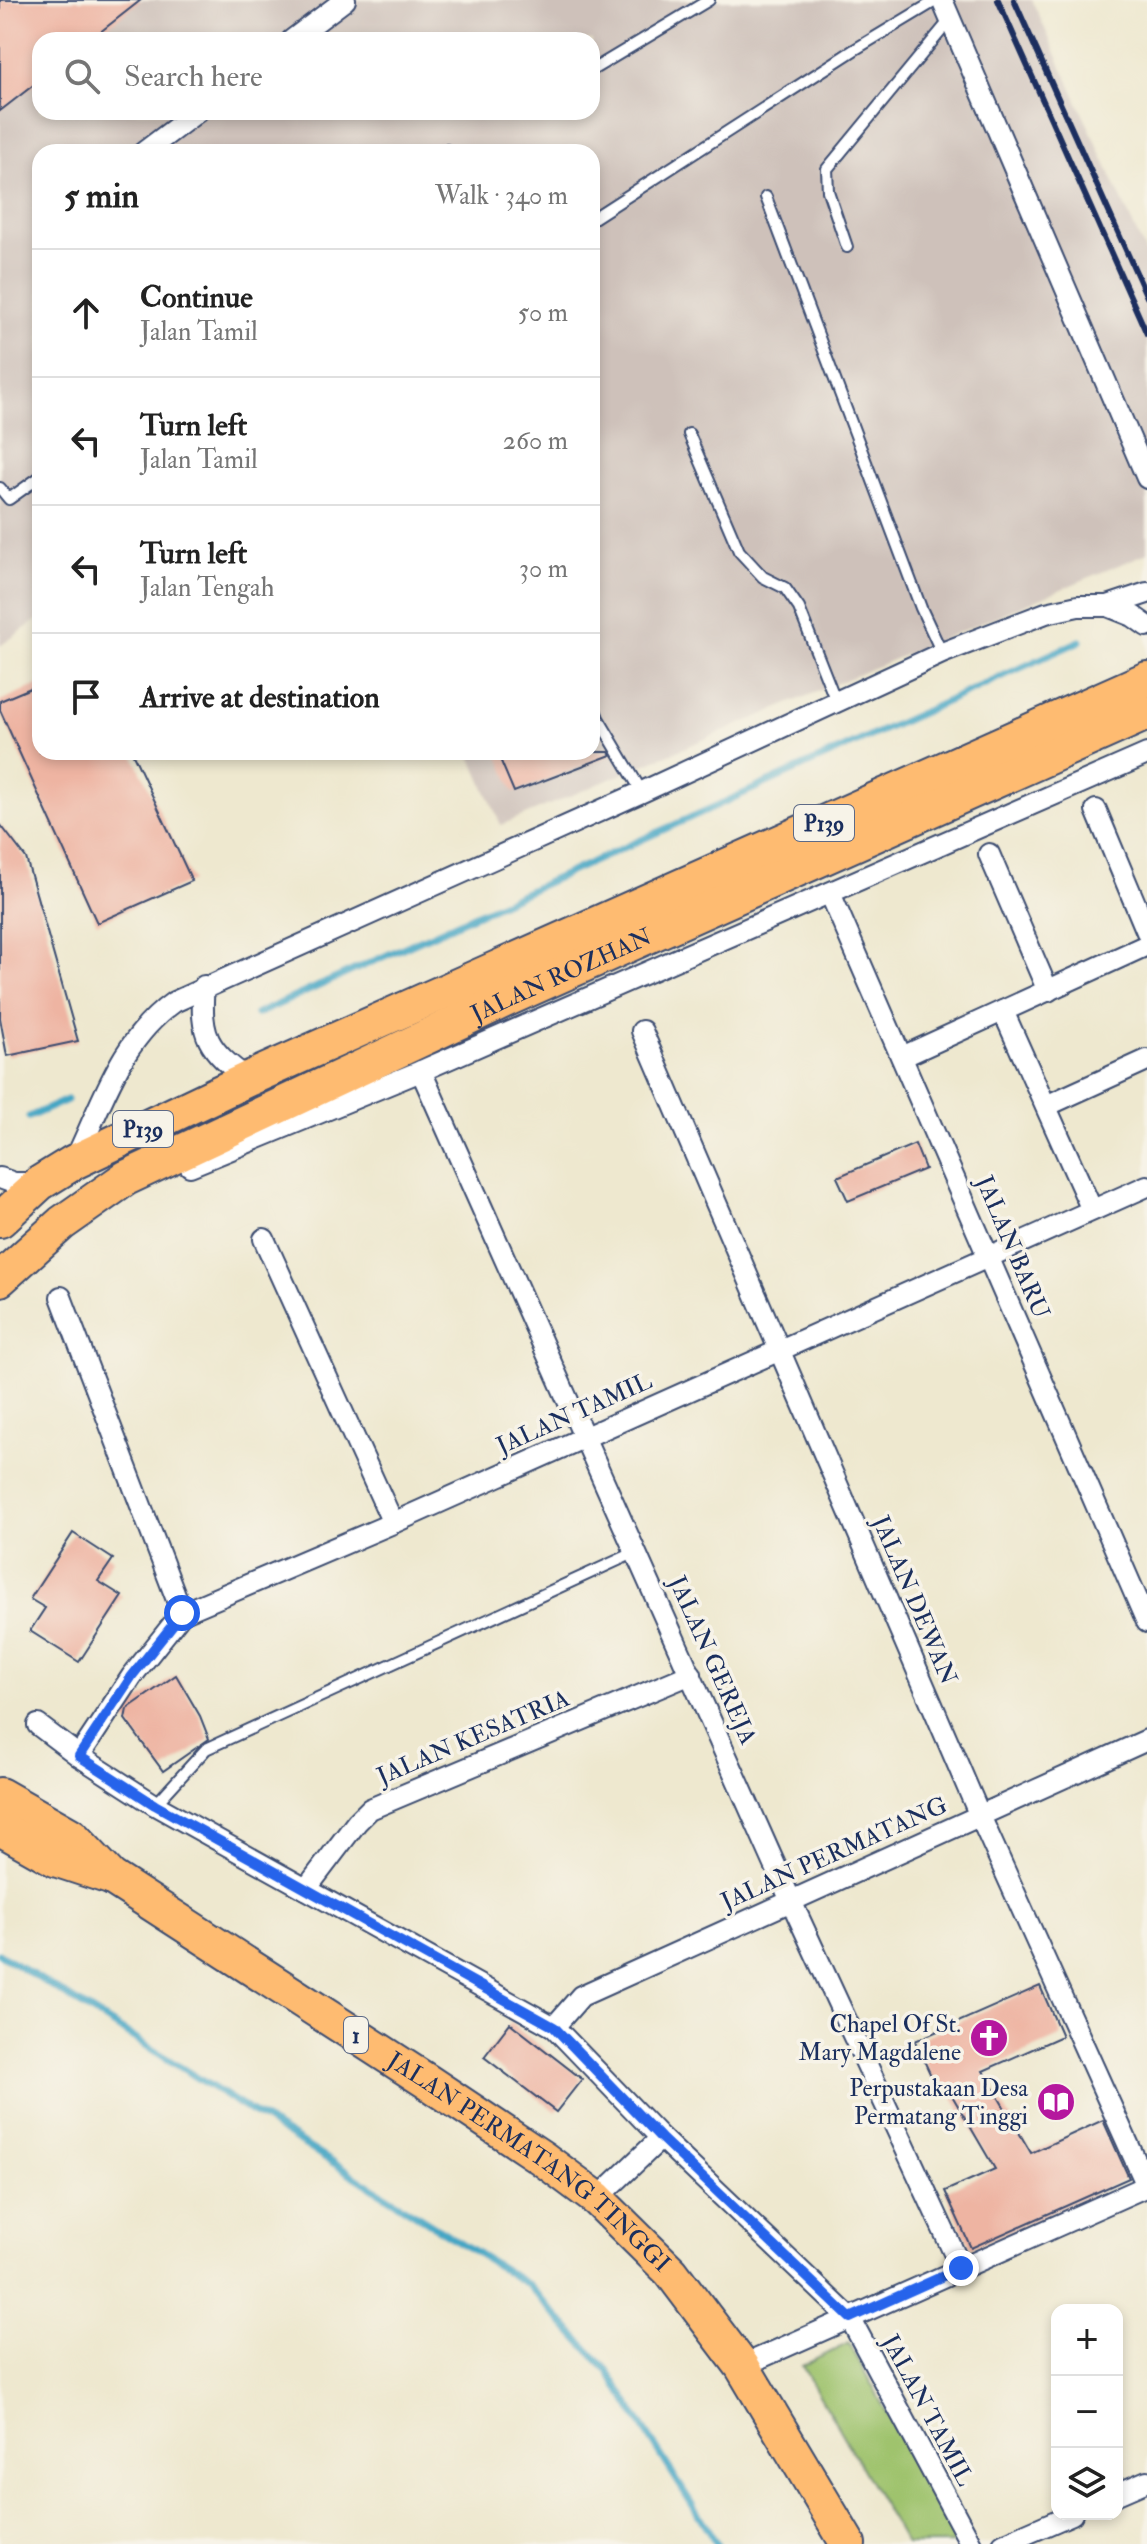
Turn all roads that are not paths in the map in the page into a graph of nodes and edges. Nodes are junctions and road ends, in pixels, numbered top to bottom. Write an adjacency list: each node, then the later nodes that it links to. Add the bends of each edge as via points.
1 (345, 0): 5 (street)
2 (709, 0): 6 (lane)
3 (940, 0): 4 (street); 10 (lane)
4 (951, 20): 11 (lane, via 827,169 828,191); 13 (street)
5 (303, 32)
6 (600, 65)
7 (186, 120): 8 (street)
8 (155, 144)
9 (766, 197): 20 (lane)
10 (600, 214)
11 (847, 247)
12 (689, 434): 22 (lane, via 739,551 763,577 785,588 799,608)
13 (1147, 478)
14 (32, 483): 16 (lane)
15 (0, 488): 16 (lane)
16 (4, 502)
17 (1147, 593): 18 (street)
18 (1108, 606): 19 (street); 20 (street, via 1046,613)
19 (1147, 626)
20 (942, 653): 22 (street)
21 (1147, 679): 32 (main road, JALAN ROZHAN / P139)
22 (837, 704): 26 (street)
23 (1147, 713): 32 (main road, JALAN ROZHAN / P139)
24 (600, 721): 26 (lane)
25 (1147, 754): 29 (street)
26 (642, 792): 33 (street)
27 (1096, 810): 30 (street)
28 (989, 854): 34 (street)
29 (830, 893): 37 (street, JALAN BARU); 39 (street)
30 (1147, 932)
31 (1147, 945): 34 (street)
32 (505, 983): 40 (main road, JALAN ROZHAN / P139); 48 (main road, JALAN ROZHAN / P139, via 126,1178)
33 (204, 986): 40 (street, via 203,1030 210,1046); 42 (street, via 153,1017 133,1040)
34 (1048, 991): 35 (street)
35 (1003, 1011): 37 (street); 41 (street)
36 (642, 1031): 53 (street, JALAN DEWAN)
37 (902, 1057): 50 (street, JALAN BARU)
38 (1147, 1060): 41 (street)
39 (421, 1071): 48 (street); 54 (street, JALAN GEREJA)
40 (248, 1079): 42 (main road, JALAN ROZHAN / P139)
41 (1046, 1106): 46 (street)
42 (74, 1162): 44 (main road, JALAN ROZHAN / P139)
43 (0, 1178): 44 (street)
44 (40, 1183): 47 (main road, JALAN ROZHAN / P139)
45 (1147, 1186): 46 (street, JALAN TAMIL)
46 (1092, 1210): 50 (street, JALAN TAMIL)
47 (0, 1220)
48 (62, 1223): 51 (main road, JALAN ROZHAN / P139)
49 (264, 1239): 55 (street)
50 (988, 1257): 53 (street, JALAN TAMIL); 58 (street, JALAN BARU)
51 (0, 1279)
52 (61, 1297): 57 (street)
53 (779, 1350): 54 (street, JALAN TAMIL); 65 (street, JALAN DEWAN)
54 (584, 1437): 55 (street, JALAN TAMIL); 56 (street, JALAN GEREJA)
55 (393, 1523): 57 (street, JALAN TAMIL)
56 (636, 1552): 59 (street, JALAN GEREJA); 64 (lane, via 206,1749)
57 (182, 1613): 62 (street, JALAN TAMIL)
58 (1147, 1622)
59 (691, 1674): 68 (street, JALAN KESATRIA, via 370,1809); 69 (street, JALAN GEREJA)
60 (38, 1725): 62 (street, JALAN TAMIL)
61 (1147, 1740): 65 (street, JALAN PERMATANG)
62 (79, 1756): 64 (street, JALAN TAMIL)
63 (0, 1795): 67 (main road, JALAN PERMATANG TINGGI / 1, via 72,1836)
64 (155, 1805): 68 (street, JALAN TAMIL)
65 (980, 1816): 69 (street, JALAN PERMATANG); 72 (street, JALAN DEWAN)
66 (0, 1828): 67 (main road, JALAN PERMATANG TINGGI / 1, via 55,1859)
67 (111, 1877): 73 (main road, JALAN PERMATANG TINGGI / 1, via 428,2082)
68 (306, 1889): 70 (street, JALAN TAMIL)
69 (791, 1901): 70 (street, JALAN PERMATANG, via 581,1996); 74 (street, JALAN GEREJA)
70 (554, 2027): 71 (street, JALAN TAMIL)
71 (661, 2138): 73 (street); 75 (street, JALAN TAMIL)
72 (1147, 2186): 74 (street)
73 (597, 2199): 76 (main road, JALAN PERMATANG TINGGI / 1, via 671,2272)
74 (961, 2268): 75 (street)
75 (850, 2318): 76 (street); 81 (street, JALAN TAMIL)
76 (742, 2366): 80 (main road, JALAN PERMATANG TINGGI / 1)
77 (1147, 2481): 78 (street)
78 (1123, 2491)
79 (1058, 2520): 82 (street)
80 (848, 2544)
81 (971, 2544)
82 (1003, 2544)

